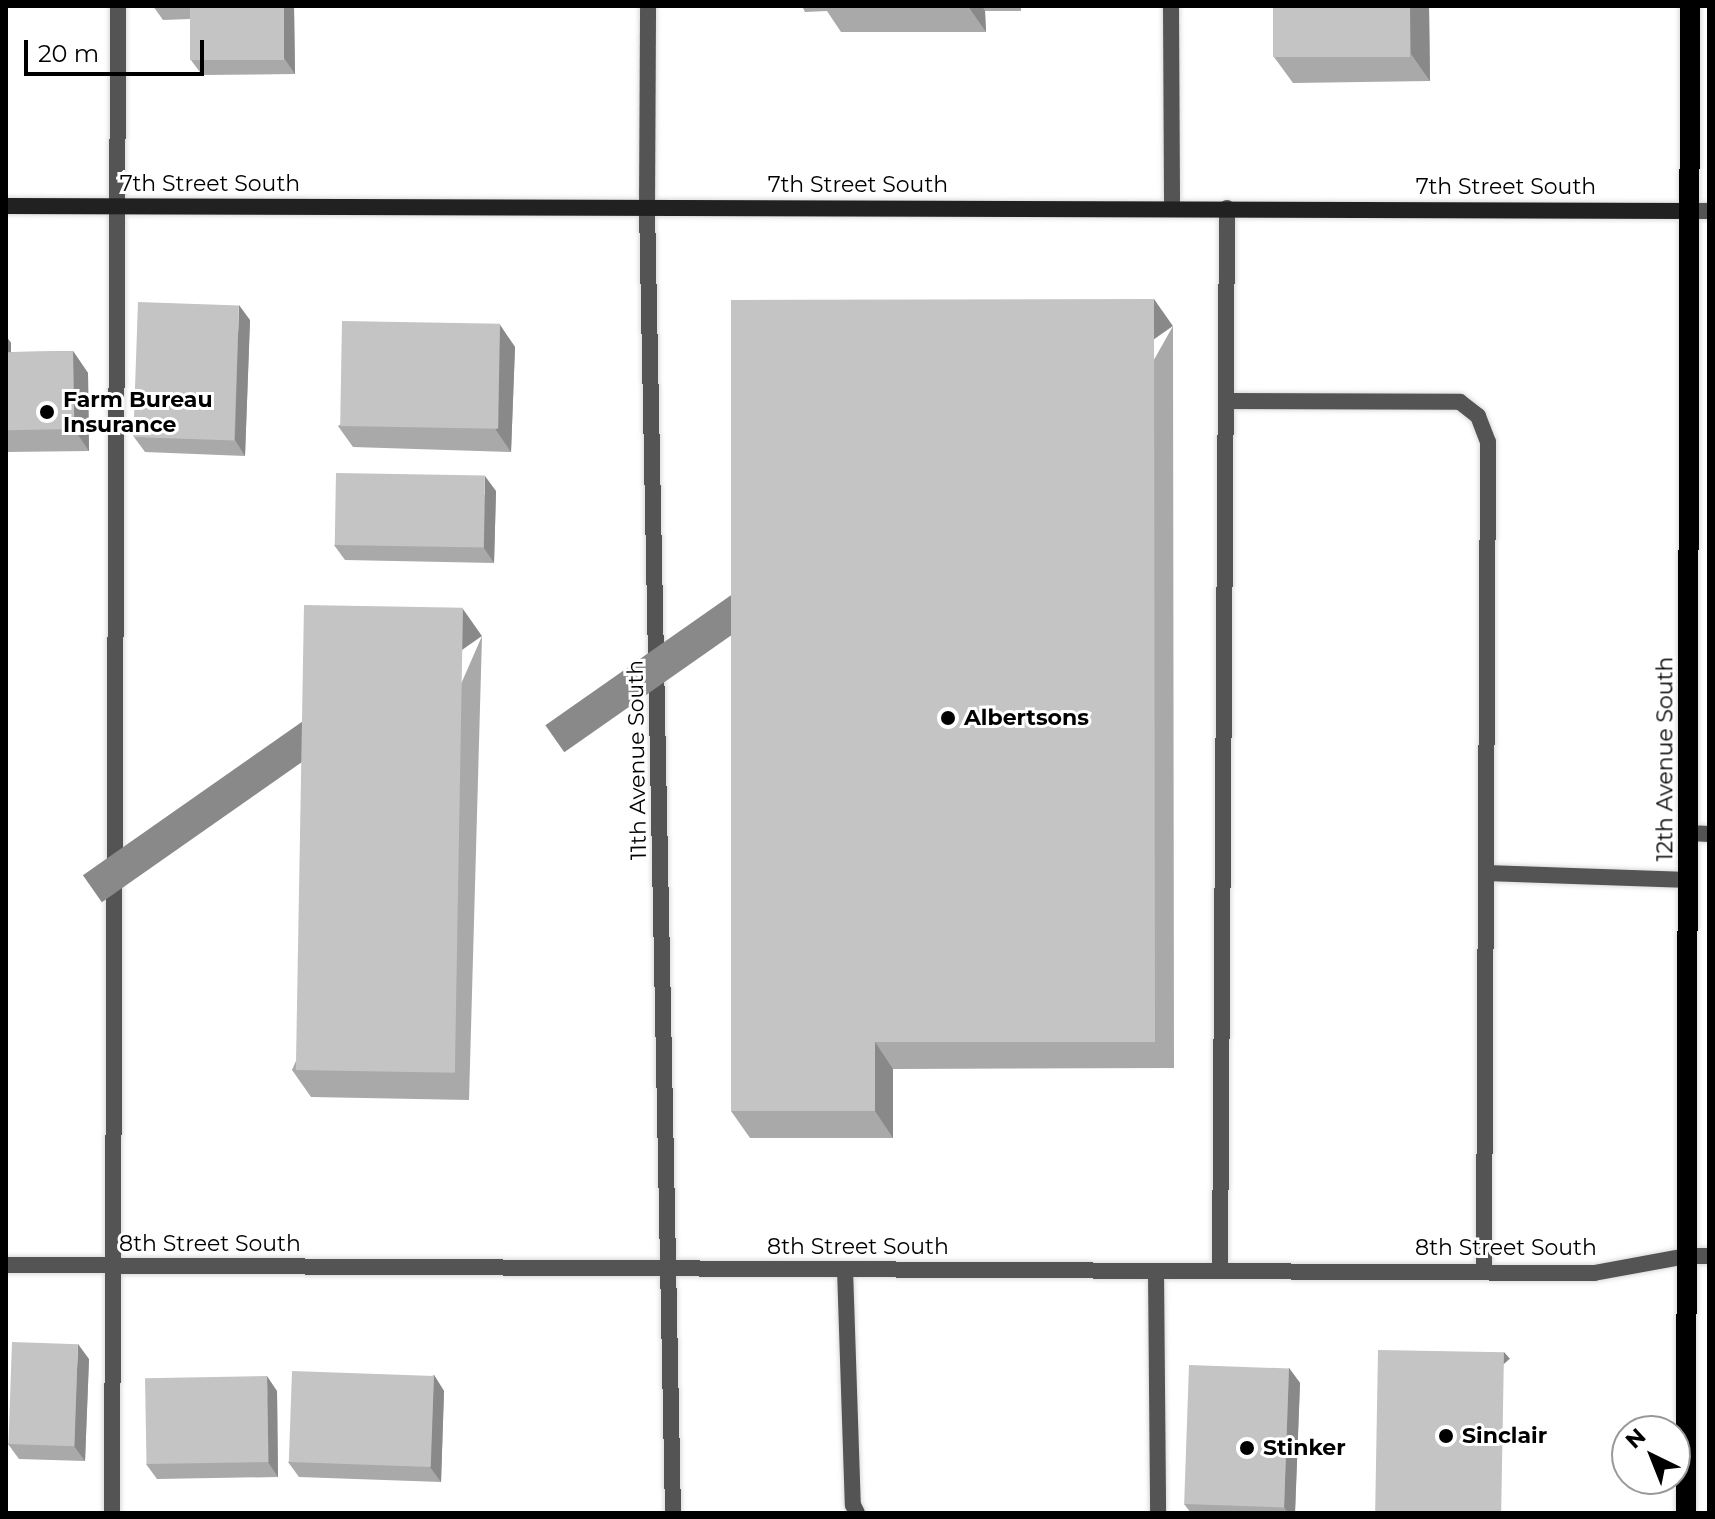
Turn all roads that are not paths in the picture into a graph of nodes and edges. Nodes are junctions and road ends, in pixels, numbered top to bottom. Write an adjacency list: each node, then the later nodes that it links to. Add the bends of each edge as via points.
1 (118, 6): 6 (street)
2 (648, 6): 7 (street, 11th Avenue South)
3 (1171, 6): 8 (street)
4 (1690, 6): 10 (main road, 12th Avenue South)
5 (6, 206): 6 (main road, 7th Street South)
6 (117, 206): 7 (main road, 7th Street South); 18 (street)
7 (647, 207): 8 (main road, 7th Street South); 20 (street, 11th Avenue South)
8 (1172, 208): 9 (main road, 7th Street South)
9 (1227, 208): 10 (main road, 7th Street South); 11 (street)
10 (1700, 211): 12 (main road, 12th Avenue South)
11 (1226, 401): 13 (street, via 1460,402 1478,416 1488,442); 19 (street)
12 (1699, 834): 14 (main road, 12th Avenue South)
13 (1486, 873): 14 (street); 23 (street)
14 (1689, 880): 15 (main road, 12th Avenue South)
15 (1687, 1256): 16 (street, 8th Street South); 23 (street, 8th Street South, via 1594,1273); 28 (main road, 12th Avenue South)
16 (1709, 1256)
17 (6, 1265): 18 (street, 8th Street South)
18 (113, 1266): 20 (street, 8th Street South); 24 (street)
19 (1220, 1268): 22 (street, 8th Street South); 23 (street, 8th Street South)
20 (670, 1269): 21 (street, 8th Street South); 25 (street, 11th Avenue South)
21 (845, 1269): 22 (street, 8th Street South); 26 (street)
22 (1156, 1271): 27 (street)
23 (1484, 1272)
24 (112, 1513)
25 (673, 1513)
26 (857, 1513)
27 (1158, 1513)
28 (1686, 1513)

